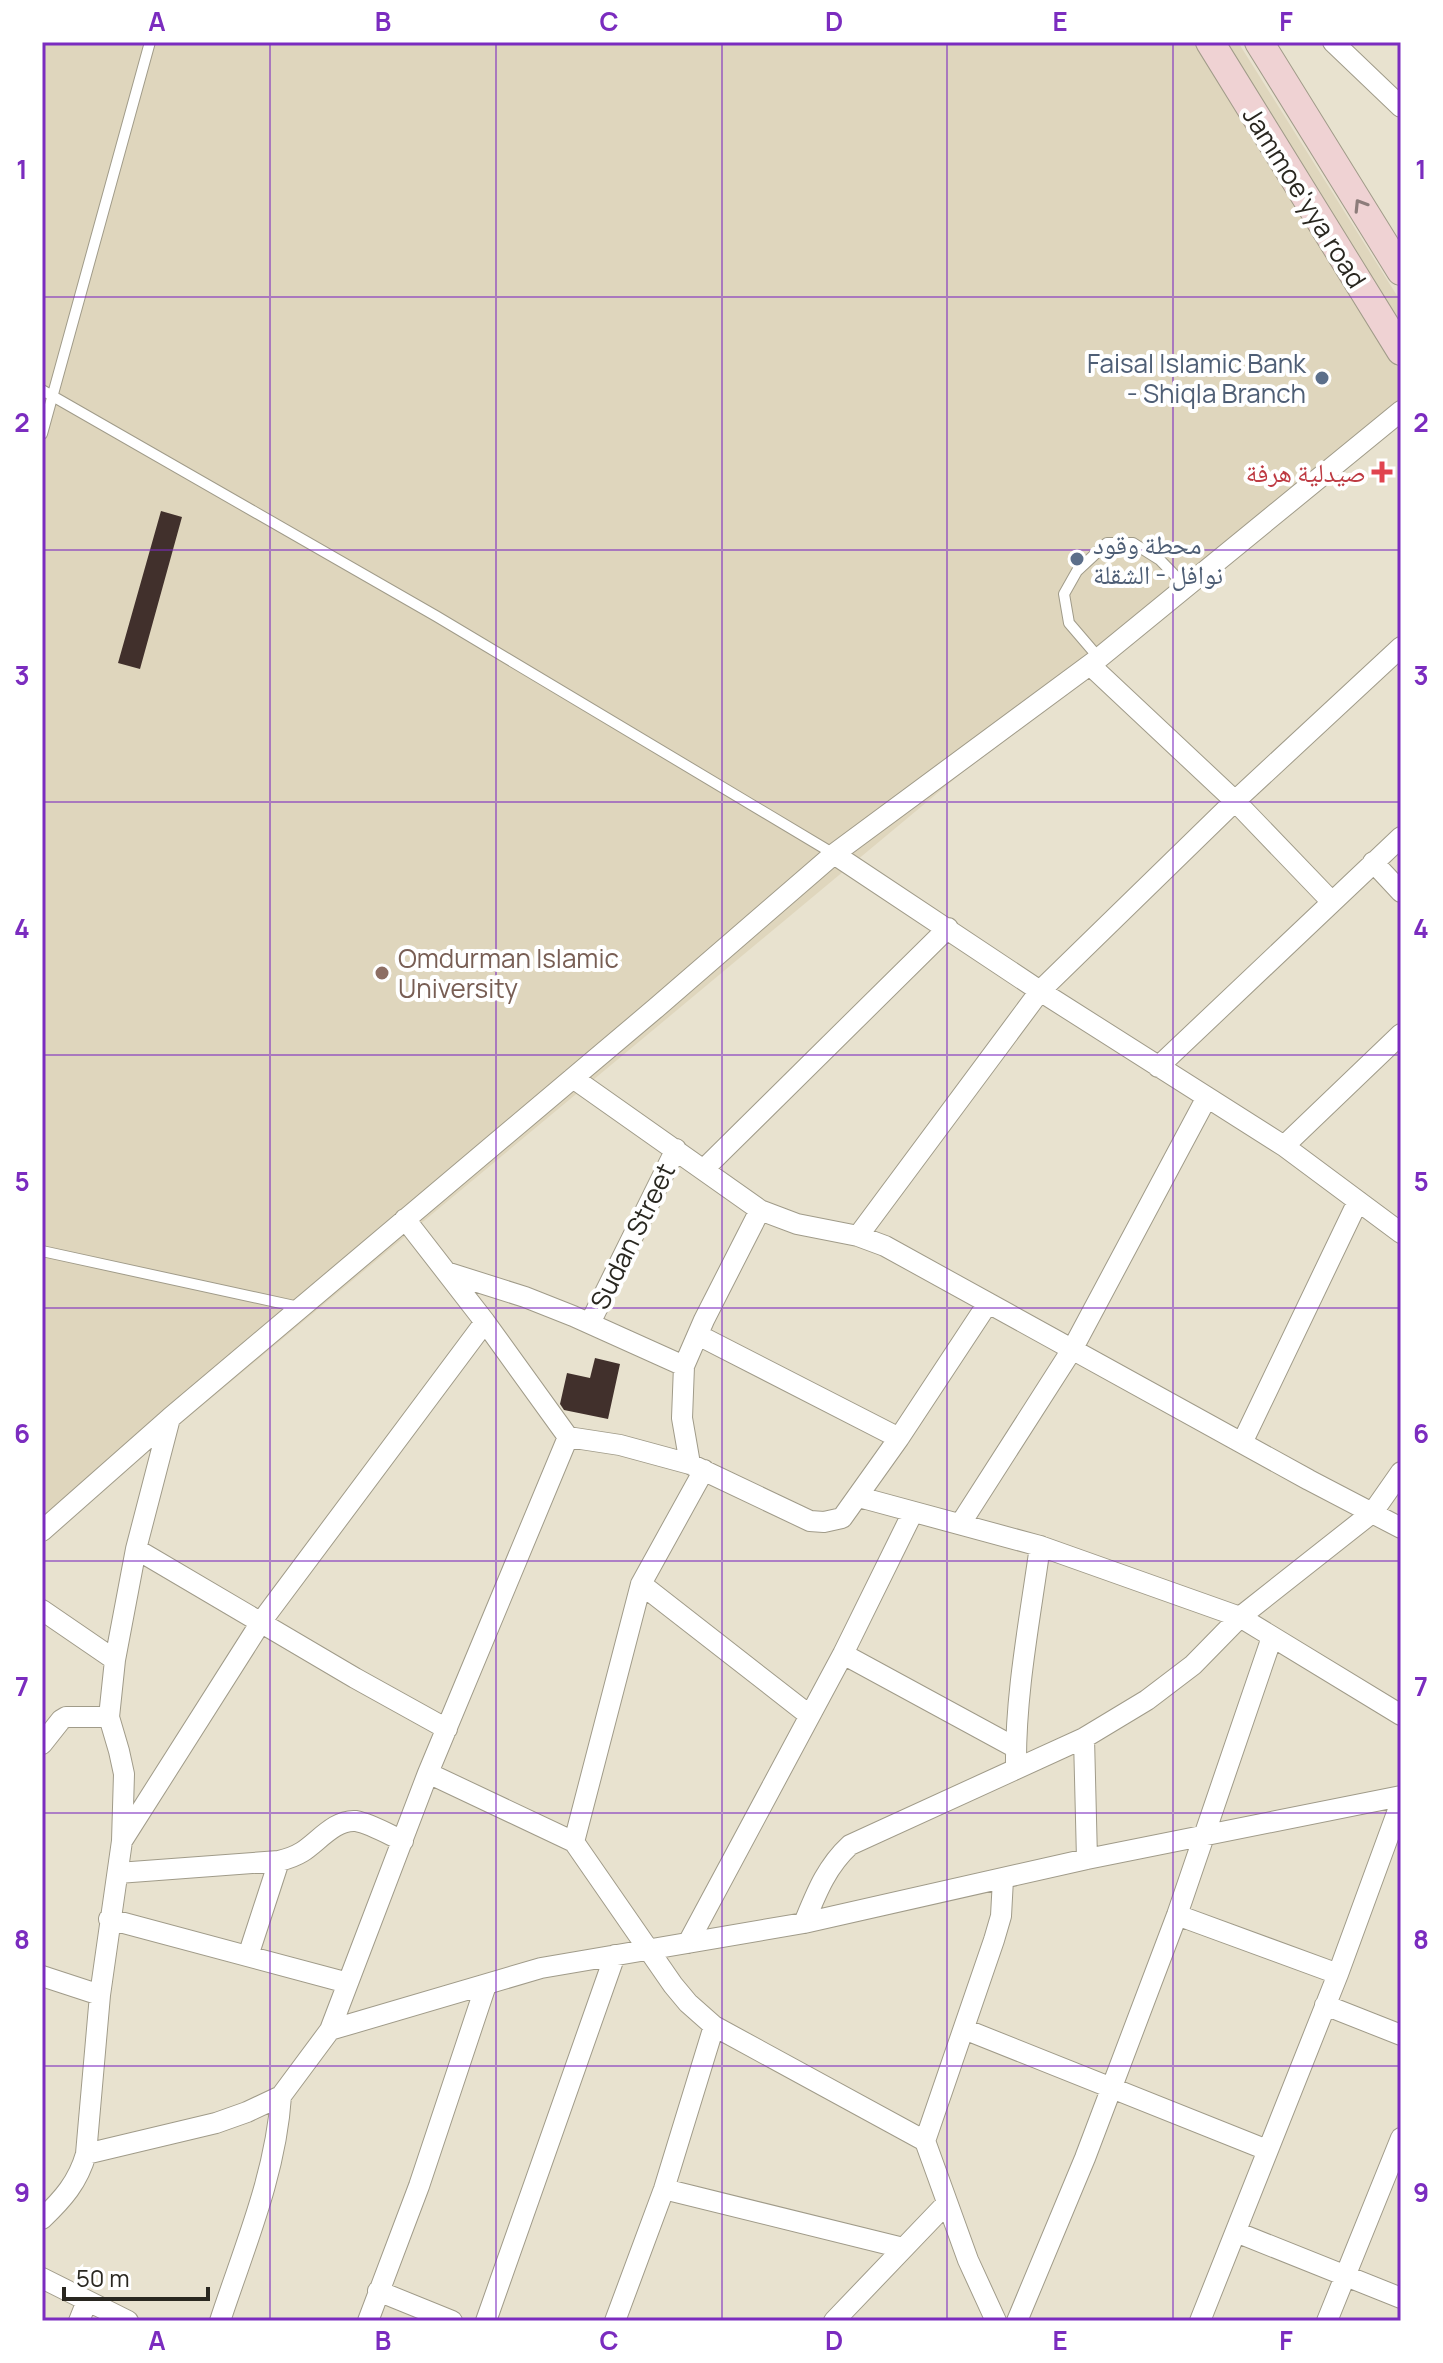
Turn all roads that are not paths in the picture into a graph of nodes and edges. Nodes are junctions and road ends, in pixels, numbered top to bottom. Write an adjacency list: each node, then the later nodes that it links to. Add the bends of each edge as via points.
1 (150, 42): 9 (lane)
2 (1210, 42): 7 (main road, Jammoe'yya road)
3 (1259, 42): 6 (main road, Jammoe'yya road, one-way to 3)
4 (1333, 42): 5 (street)
5 (1401, 107)
6 (1401, 271)
7 (1401, 351)
8 (42, 390): 9 (lane)
9 (53, 397): 11 (lane); 17 (lane, via 436,616)
10 (1401, 411): 12 (street)
11 (42, 434)
12 (1185, 586): 14 (street); 14 (lane, via 1160,560 1133,543 1107,543 1077,571 1064,594 1069,623)
13 (1401, 647): 15 (street)
14 (1094, 662): 15 (street); 17 (street)
15 (1235, 801): 20 (street); 22 (street)
16 (1401, 837): 18 (street)
17 (834, 854): 21 (street); 25 (street)
18 (1373, 862): 19 (street); 20 (street)
19 (1401, 892)
20 (1332, 902): 24 (street)
21 (948, 928): 22 (street); 29 (street)
22 (1040, 991): 24 (street); 34 (street)
23 (1401, 1034): 27 (street)
24 (1158, 1067): 26 (street)
25 (573, 1078): 28 (street); 32 (street)
26 (1207, 1097): 27 (street); 42 (street)
27 (1284, 1146): 30 (street)
28 (676, 1149): 29 (street); 40 (street, Sudan Street)
29 (704, 1169): 31 (street)
30 (1358, 1201): 33 (street); 47 (street)
31 (760, 1210): 34 (street, via 797,1224); 41 (street)
32 (405, 1219): 36 (street); 38 (street)
33 (1401, 1233)
34 (858, 1236): 37 (street)
35 (42, 1251): 38 (lane)
36 (446, 1272): 39 (street); 40 (street)
37 (988, 1303): 42 (street); 46 (street)
38 (301, 1308): 44 (street)
39 (485, 1322): 45 (street); 61 (street)
40 (590, 1323): 43 (street)
41 (698, 1335): 43 (street); 46 (street)
42 (1073, 1348): 47 (street); 53 (street)
43 (684, 1366): 48 (street, via 682,1418)
44 (170, 1418): 55 (street); 57 (street)
45 (568, 1437): 48 (street); 68 (street)
46 (899, 1438): 50 (street)
47 (1242, 1443): 52 (street)
48 (697, 1467): 50 (street, via 810,1521 842,1518); 58 (street)
49 (1401, 1472): 52 (street)
50 (859, 1497): 51 (street)
51 (913, 1512): 53 (street); 63 (street)
52 (1373, 1512): 54 (street); 60 (street)
53 (961, 1523): 56 (street)
54 (1401, 1528)
55 (42, 1531)
56 (1040, 1546): 60 (street); 71 (street)
57 (136, 1549): 61 (street); 64 (street)
58 (641, 1584): 65 (street); 77 (street)
59 (42, 1610): 64 (street)
60 (1240, 1617): 62 (street); 69 (street, via 1193,1665)
61 (261, 1622): 68 (street); 75 (street)
62 (1272, 1637): 66 (street); 74 (street)
63 (843, 1654): 65 (street); 71 (street)
64 (115, 1660): 67 (street)
65 (809, 1715): 85 (street)
66 (1401, 1715)
67 (109, 1717): 70 (street, via 66,1717); 75 (street, via 124,1774)
68 (447, 1729): 72 (street)
69 (1084, 1738): 71 (street); 78 (street)
70 (42, 1744)
71 (1016, 1758): 84 (street, via 850,1845 826,1872)
72 (428, 1773): 76 (street); 77 (street)
73 (1401, 1799): 74 (street); 89 (street)
74 (1205, 1836): 78 (street); 82 (street)
75 (122, 1841): 80 (street)
76 (403, 1841): 79 (street, via 355,1821 345,1822); 91 (street)
77 (574, 1842): 86 (street)
78 (1087, 1859): 81 (street)
79 (279, 1861): 80 (street); 88 (street)
80 (118, 1873): 83 (street)
81 (1003, 1879): 84 (street); 96 (street, via 1001,1916)
82 (1177, 1915): 89 (street); 99 (street)
83 (109, 1919): 88 (street); 93 (street)
84 (804, 1923): 85 (street)
85 (688, 1943): 86 (street)
86 (650, 1951): 87 (street); 95 (street, via 688,2003)
87 (615, 1955): 92 (street, via 541,1968); 120 (street)
88 (248, 1956): 91 (street)
89 (1338, 1974): 94 (street)
90 (42, 1976): 93 (street)
91 (348, 1983): 97 (street)
92 (486, 1985): 97 (street); 112 (street)
93 (100, 1995): 104 (street)
94 (1325, 2005): 98 (street); 103 (street)
95 (714, 2026): 102 (street); 105 (street)
96 (964, 2029): 99 (street); 102 (street)
97 (330, 2030): 100 (street)
98 (1401, 2035)
99 (1111, 2088): 103 (street); 124 (street)
100 (281, 2096): 104 (street, via 216,2123); 117 (street, via 268,2177)
101 (1401, 2138): 110 (street)
102 (925, 2141): 106 (street)
103 (1267, 2150): 108 (street)
104 (86, 2154): 107 (street, via 80,2175)
105 (664, 2189): 109 (street); 121 (street)
106 (946, 2204): 109 (street); 123 (street)
107 (42, 2219)
108 (1236, 2232): 110 (street); 125 (street)
109 (903, 2248): 122 (street)
110 (1345, 2277): 113 (street); 126 (street)
111 (42, 2278): 114 (street)
112 (378, 2291): 118 (street); 119 (street)
113 (1401, 2298)
114 (87, 2301): 115 (street); 116 (street)
115 (79, 2321)
116 (128, 2321)
117 (220, 2321)
118 (368, 2321)
119 (452, 2321)
120 (486, 2321)
121 (615, 2321)
122 (834, 2321)
123 (996, 2321)
124 (1017, 2321)
125 (1200, 2321)
126 (1327, 2321)

